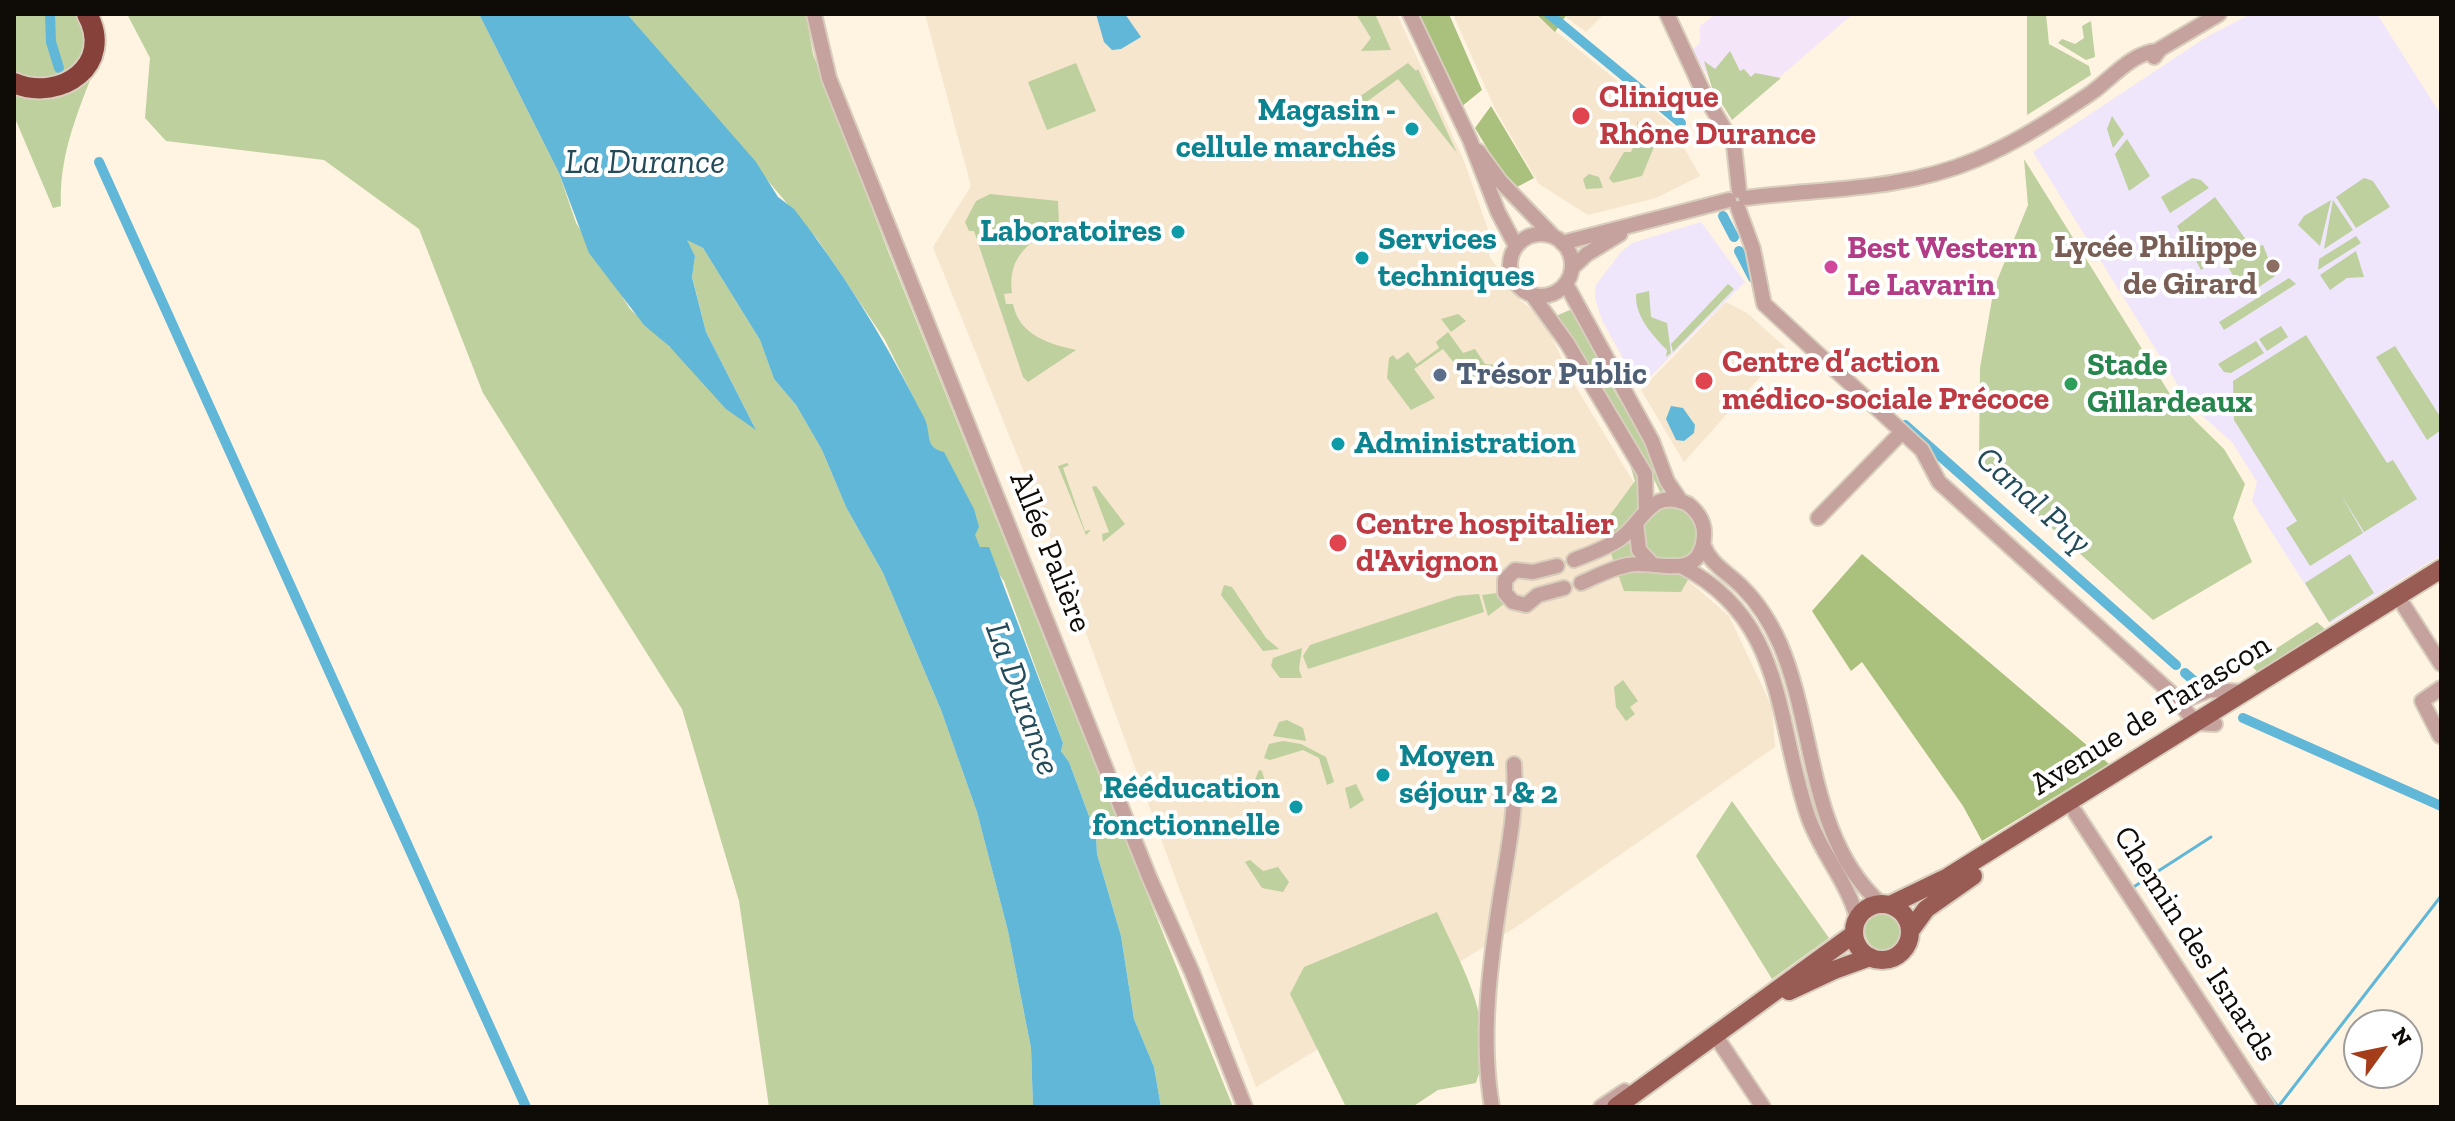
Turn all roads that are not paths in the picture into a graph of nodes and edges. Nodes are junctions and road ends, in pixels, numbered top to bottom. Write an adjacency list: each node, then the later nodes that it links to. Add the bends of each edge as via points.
1 (87, 14): 6 (highway, via 93,52 75,79 45,91)
2 (814, 14): 48 (street, Allée Palière, via 835,92)
3 (1410, 14): 7 (street)
4 (1667, 14): 8 (street, via 1735,149)
5 (2219, 14): 8 (street, via 2017,140 1945,171 1890,185)
6 (14, 83)
7 (1470, 140): 10 (street, via 1500,181); 11 (street)
8 (1738, 199): 9 (street); 15 (street, via 1764,304)
9 (1645, 221): 10 (street); 12 (street)
10 (1558, 240): 11 (street, via 1530,236); 12 (street, via 1568,250)
11 (1516, 246): 14 (street, via 1512,276)
12 (1572, 268): 13 (street)
13 (1566, 284): 14 (street, via 1548,296); 16 (street)
14 (1533, 296): 17 (street, via 1645,474)
15 (1902, 432): 18 (street); 36 (street, via 1922,450 1939,482)
16 (1680, 500): 17 (street, via 1662,499); 20 (street, via 1699,515)
17 (1646, 508): 19 (street)
18 (1818, 518)
19 (1636, 523): 21 (street, via 1618,541); 22 (street, via 1639,550)
20 (1703, 544): 24 (street); 41 (street, via 1710,561 1750,595 1778,640 1796,687 1827,814 1855,872)
21 (1574, 560)
22 (1651, 563): 24 (street); 28 (street, via 1630,564)
23 (1557, 566): 26 (street)
24 (1681, 566): 42 (street, via 1722,592 1757,637 1778,693 1809,817 1850,896)
25 (2441, 569): 34 (main road, Avenue de Tarascon)
26 (1533, 572): 30 (street, via 1540,582); 30 (street, via 1521,568 1509,574 1505,593 1519,605)
27 (2441, 582): 31 (main road, Avenue de Tarascon)
28 (1581, 583)
29 (1564, 588): 30 (street)
30 (1538, 595)
31 (2404, 606): 32 (street); 37 (main road, Avenue de Tarascon)
32 (2441, 664)
33 (2441, 688): 38 (street, via 2422,701)
34 (2246, 692): 35 (street, via 2210,690); 37 (main road, Avenue de Tarascon)
35 (2195, 696): 36 (street); 37 (street, via 2205,703)
36 (2175, 697): 37 (street)
37 (2207, 723): 40 (main road, Avenue de Tarascon); 41 (main road, Avenue de Tarascon, via 1948,877)
38 (2440, 736)
39 (1514, 764): 49 (street, via 1513,818 1485,1046)
40 (2075, 812): 43 (main road, Avenue de Tarascon, via 1941,897); 53 (street, Chemin des Isnards)
41 (1885, 904): 42 (main road, via 1867,908); 43 (main road, via 1904,915)
42 (1856, 926): 44 (main road, via 1862,952); 45 (main road)
43 (1910, 931): 44 (main road, via 1901,953 1886,960)
44 (1870, 957): 45 (main road)
45 (1754, 1008): 46 (main road)
46 (1715, 1035): 47 (main road); 52 (street)
47 (1640, 1089): 50 (street, via 1629,1088); 51 (main road)
48 (1245, 1107)
49 (1492, 1107)
50 (1601, 1107)
51 (1616, 1107)
52 (1763, 1107)
53 (2268, 1107)

